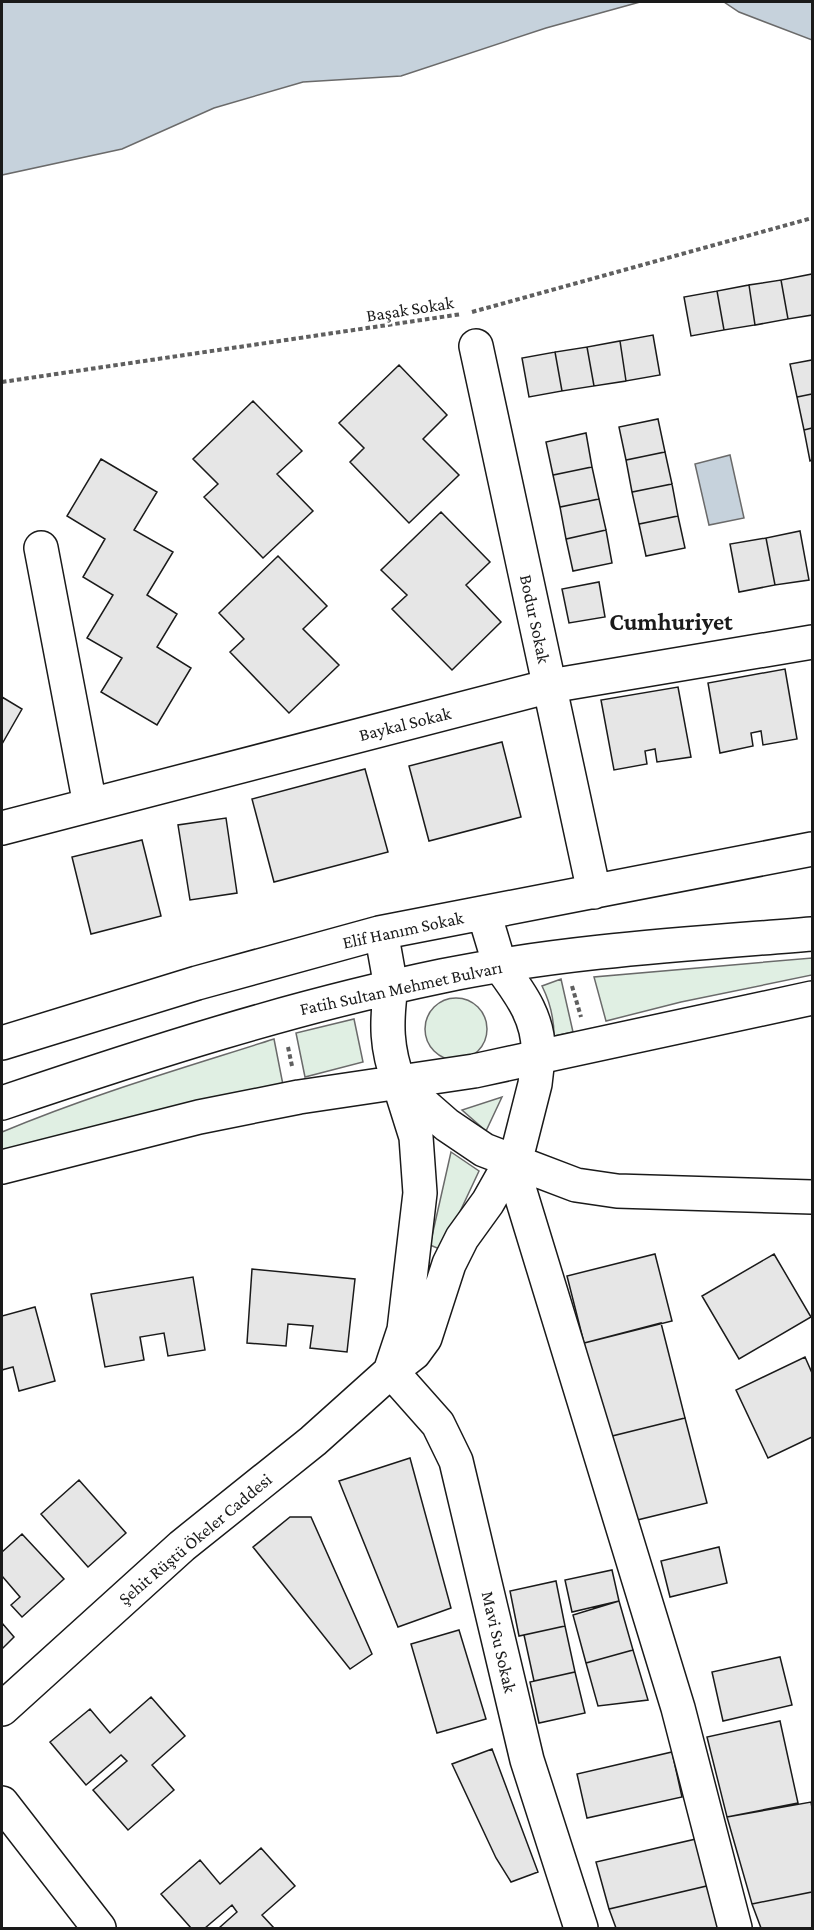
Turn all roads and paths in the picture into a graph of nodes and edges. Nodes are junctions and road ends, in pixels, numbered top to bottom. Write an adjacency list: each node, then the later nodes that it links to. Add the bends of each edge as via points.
1 (813, 218): 3 (path, Başak Sokak, via 457,316)
2 (476, 346): 6 (street, Bodur Sokak)
3 (2, 382)
4 (41, 548): 7 (street)
5 (813, 642): 6 (street, Baykal Sokak)
6 (550, 686): 7 (street, Baykal Sokak); 10 (street, Bodur Sokak)
7 (90, 805): 8 (street, Baykal Sokak)
8 (2, 828)
9 (813, 849): 10 (street, Elif Hanım Sokak)
10 (594, 892): 11 (street, Elif Hanım Sokak)
11 (484, 913): 12 (street, Elif Hanım Sokak); 14 (street, Şehit Rüştü Ökeler Caddesi)
12 (379, 933): 16 (street); 19 (street, Elif Hanım Sokak)
13 (813, 934): 14 (street, Fatih Sultan Mehmet Bulvarı, via 593,953)
14 (500, 966): 16 (street, Fatih Sultan Mehmet Bulvarı); 21 (street, Şehit Rüştü Ökeler Caddesi, via 526,1002 539,1043)
15 (570, 977): 18 (path)
16 (391, 987): 23 (street, via 387,1032); 24 (street, Fatih Sultan Mehmet Bulvarı, via 279,1014)
17 (813, 998): 21 (street)
18 (581, 1019)
19 (4, 1035)
20 (287, 1046): 22 (path)
21 (538, 1058): 23 (street); 25 (street, Şehit Rüştü Ökeler Caddesi, via 519,1147)
22 (292, 1068)
23 (399, 1083): 25 (street, via 447,1125 484,1150); 26 (street, via 199,1117); 28 (street, via 417,1137 420,1193 404,1330)
24 (2, 1103)
25 (511, 1162): 27 (street, via 576,1185 617,1191); 28 (street, Şehit Rüştü Ökeler Caddesi, via 449,1264 425,1338 414,1353); 33 (street, via 678,1708)
26 (2, 1167)
27 (813, 1197)
28 (391, 1371): 29 (street, Şehit Rüştü Ökeler Caddesi, via 313,1442 182,1546); 32 (street, Mavi Su Sokak, via 438,1424 456,1461 527,1760)
29 (2, 1709)
30 (2, 1803): 31 (street)
31 (99, 1929)
32 (581, 1929)
33 (735, 1929)

